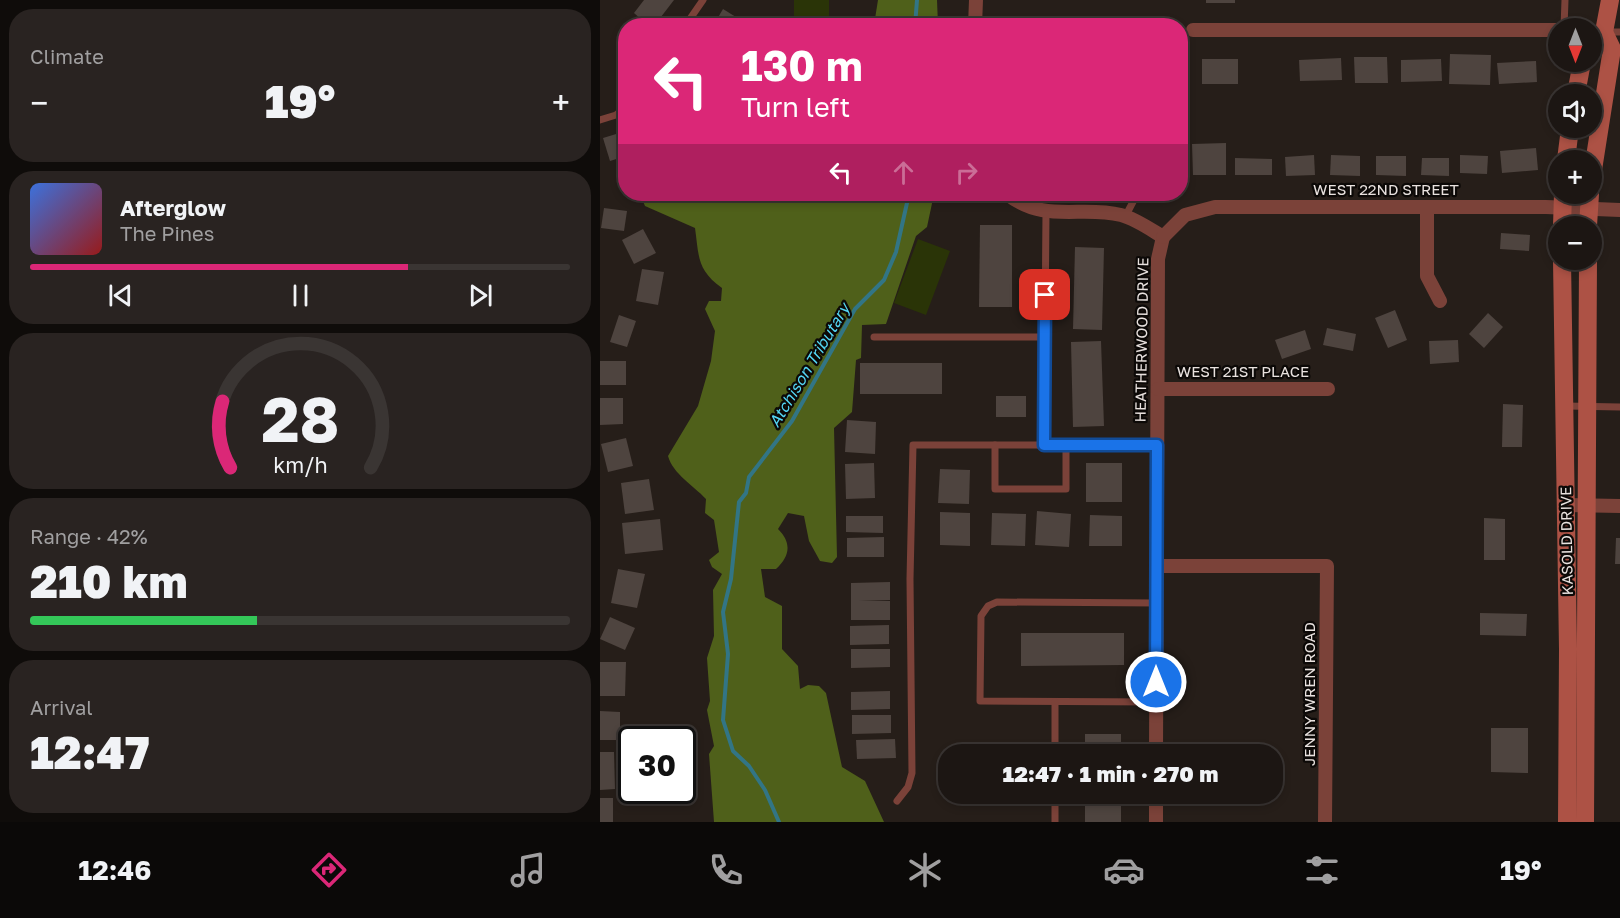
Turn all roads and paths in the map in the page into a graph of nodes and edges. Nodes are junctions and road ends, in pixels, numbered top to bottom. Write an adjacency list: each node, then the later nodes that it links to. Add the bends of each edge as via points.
1 (703, 0): 5 (lane)
2 (976, 0): 6 (street)
3 (1565, 0): 7 (lane)
4 (1610, 0): 10 (main road)
5 (691, 18)
6 (975, 18)
7 (1564, 18)
8 (1193, 30): 9 (street)
9 (1548, 30)
10 (1602, 34): 13 (main road, via 1612,49)
11 (618, 113): 12 (lane)
12 (600, 120)
13 (1596, 150)
14 (1022, 201): 21 (street)
15 (1133, 201): 22 (lane)
16 (1548, 201): 18 (street, WEST 22ND STREET)
17 (1573, 204): 19 (street, WEST 22ND STREET)
18 (1426, 207): 23 (street, WEST 22ND STREET, via 1215,207 1185,215); 26 (street, via 1427,276)
19 (1589, 210): 20 (street, WEST 22ND STREET)
20 (1620, 210)
21 (1046, 212): 22 (street); 28 (lane)
22 (1125, 217): 23 (street)
23 (1163, 237): 29 (street, HEATHERWOOD DRIVE, via 1158,259)
24 (1562, 270): 31 (main road, KASOLD DRIVE)
25 (1588, 270): 32 (main road, KASOLD DRIVE)
26 (1440, 302)
27 (874, 337): 28 (lane)
28 (1045, 337): 35 (lane)
29 (1158, 389): 30 (street, WEST 21ST PLACE); 37 (street, HEATHERWOOD DRIVE)
30 (1328, 389)
31 (1566, 406): 32 (lane); 38 (main road, KASOLD DRIVE)
32 (1588, 406): 33 (lane); 39 (main road, KASOLD DRIVE)
33 (1620, 407)
34 (995, 445): 35 (lane); 36 (lane, via 995,489 1066,489); 47 (lane, via 913,445 912,773 908,787)
35 (1044, 445): 36 (lane)
36 (1066, 445): 37 (lane)
37 (1157, 445): 41 (street, HEATHERWOOD DRIVE)
38 (1567, 505): 39 (street); 53 (main road, KASOLD DRIVE)
39 (1587, 505): 40 (street); 54 (main road, KASOLD DRIVE)
40 (1620, 506)
41 (1157, 566): 42 (street, HEATHERWOOD DRIVE); 52 (street, JENNY WREN ROAD, via 1327,566)
42 (1157, 603): 43 (lane, via 997,602 988,606 981,616 980,701); 44 (street, HEATHERWOOD DRIVE)
43 (1055, 702): 44 (lane); 45 (lane)
44 (1156, 702): 46 (street, HEATHERWOOD DRIVE)
45 (1055, 744)
46 (1156, 744)
47 (897, 801)
48 (1055, 804): 50 (lane)
49 (1156, 804): 51 (street)
50 (1055, 822)
51 (1156, 822)
52 (1325, 822)
53 (1567, 822)
54 (1585, 822)

